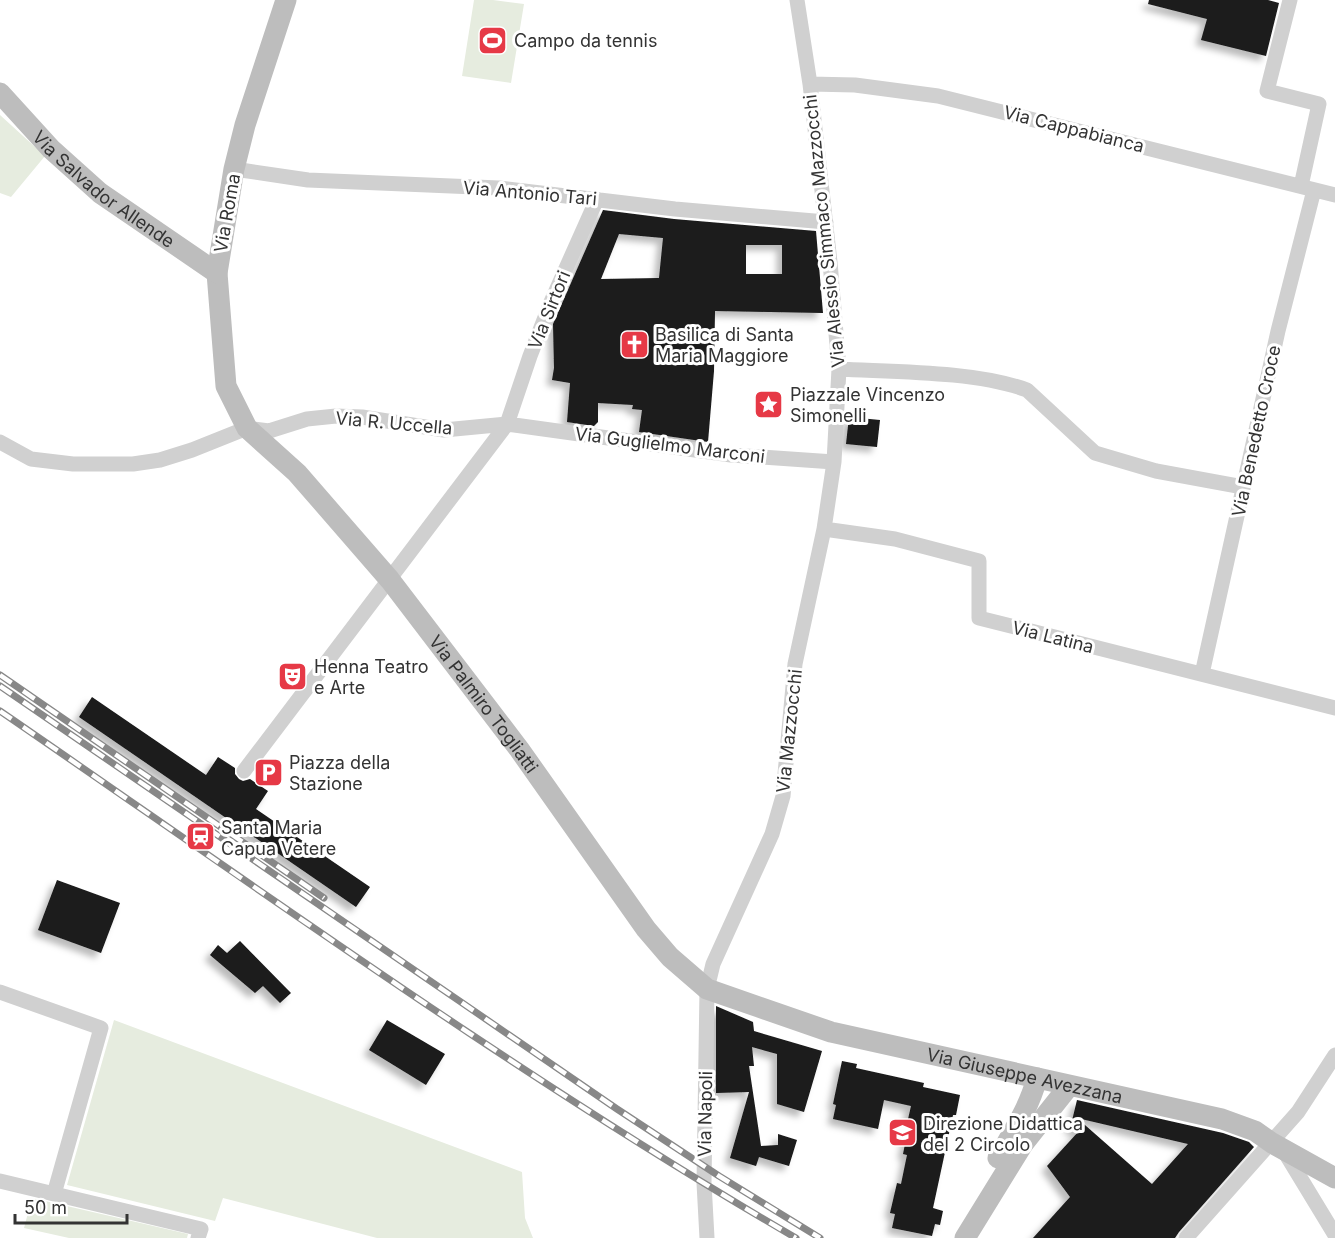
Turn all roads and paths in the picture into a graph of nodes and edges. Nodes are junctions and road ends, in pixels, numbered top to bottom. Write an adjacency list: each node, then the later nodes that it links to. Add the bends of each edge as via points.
1 (286, 0): 6 (street, Via Roma)
2 (797, 0): 4 (street, Via Alessio Simmaco Mazzocchi)
3 (1290, 0): 7 (street, Via Benedetto Croce, via 1267,91 1319,104)
4 (810, 84): 7 (street, Via Cappabianca, via 855,85 938,96); 10 (street, Via Alessio Simmaco Mazzocchi)
5 (0, 93): 11 (street, Via Salvador Allende, via 51,149 100,193)
6 (234, 169): 9 (street, Via Antonio Tari, via 308,180 499,188); 11 (street, Via Roma)
7 (1307, 188): 8 (street, Via Cappabianca); 17 (street, Via Benedetto Croce)
8 (1335, 195)
9 (597, 199): 10 (street, Via Antonio Tari); 13 (street, Via Sirtori, via 550,302)
10 (826, 222): 12 (street, Via Alessio Simmaco Mazzocchi)
11 (216, 273): 14 (street, Via Roma, via 226,386)
12 (839, 369): 16 (street, Via Alessio Simmaco Mazzocchi); 17 (street, via 958,376 1014,385 1027,390 1095,453 1156,471)
13 (507, 424): 14 (street, Via R. Uccella, via 444,430 336,416 269,430); 16 (street, Via Guglielmo Marconi, via 731,456); 19 (street, Via Sirtori)
14 (247, 428): 15 (street, via 192,450 133,464 31,459); 19 (street, Via Palmiro Togliatti, via 297,473)
15 (0, 442)
16 (834, 462): 18 (street, Via Mazzocchi)
17 (1243, 487): 20 (street, Via Benedetto Croce)
18 (825, 529): 20 (street, Via Latina, via 895,539 979,561 979,618); 23 (street, Via Mazzocchi, via 795,664 783,796 772,834 713,964)
19 (390, 580): 22 (street, Via Sirtori); 23 (street, Via Palmiro Togliatti, via 519,749 646,929 670,957)
20 (1202, 674): 21 (street, Via Latina)
21 (1335, 708)
22 (244, 771)
23 (707, 989): 26 (street, Via Giuseppe Avezzana, via 831,1032); 34 (street, Via Napoli, via 704,1183)
24 (0, 992): 31 (street, via 101,1028)
25 (1335, 1055): 28 (street)
26 (1037, 1078): 27 (street, Via Giuseppe Avezzana); 35 (street, via 1022,1119)
27 (1069, 1086): 28 (street, Via Giuseppe Avezzana, via 1222,1119 1244,1126); 36 (street, via 1023,1144)
28 (1277, 1146): 29 (street, Via Giuseppe Avezzana); 32 (street); 37 (street)
29 (1335, 1178)
30 (0, 1181): 31 (street)
31 (54, 1194): 33 (street, via 201,1229)
32 (1335, 1235)
33 (198, 1238)
34 (708, 1238)
35 (950, 1238)
36 (965, 1238)
37 (1186, 1238)

